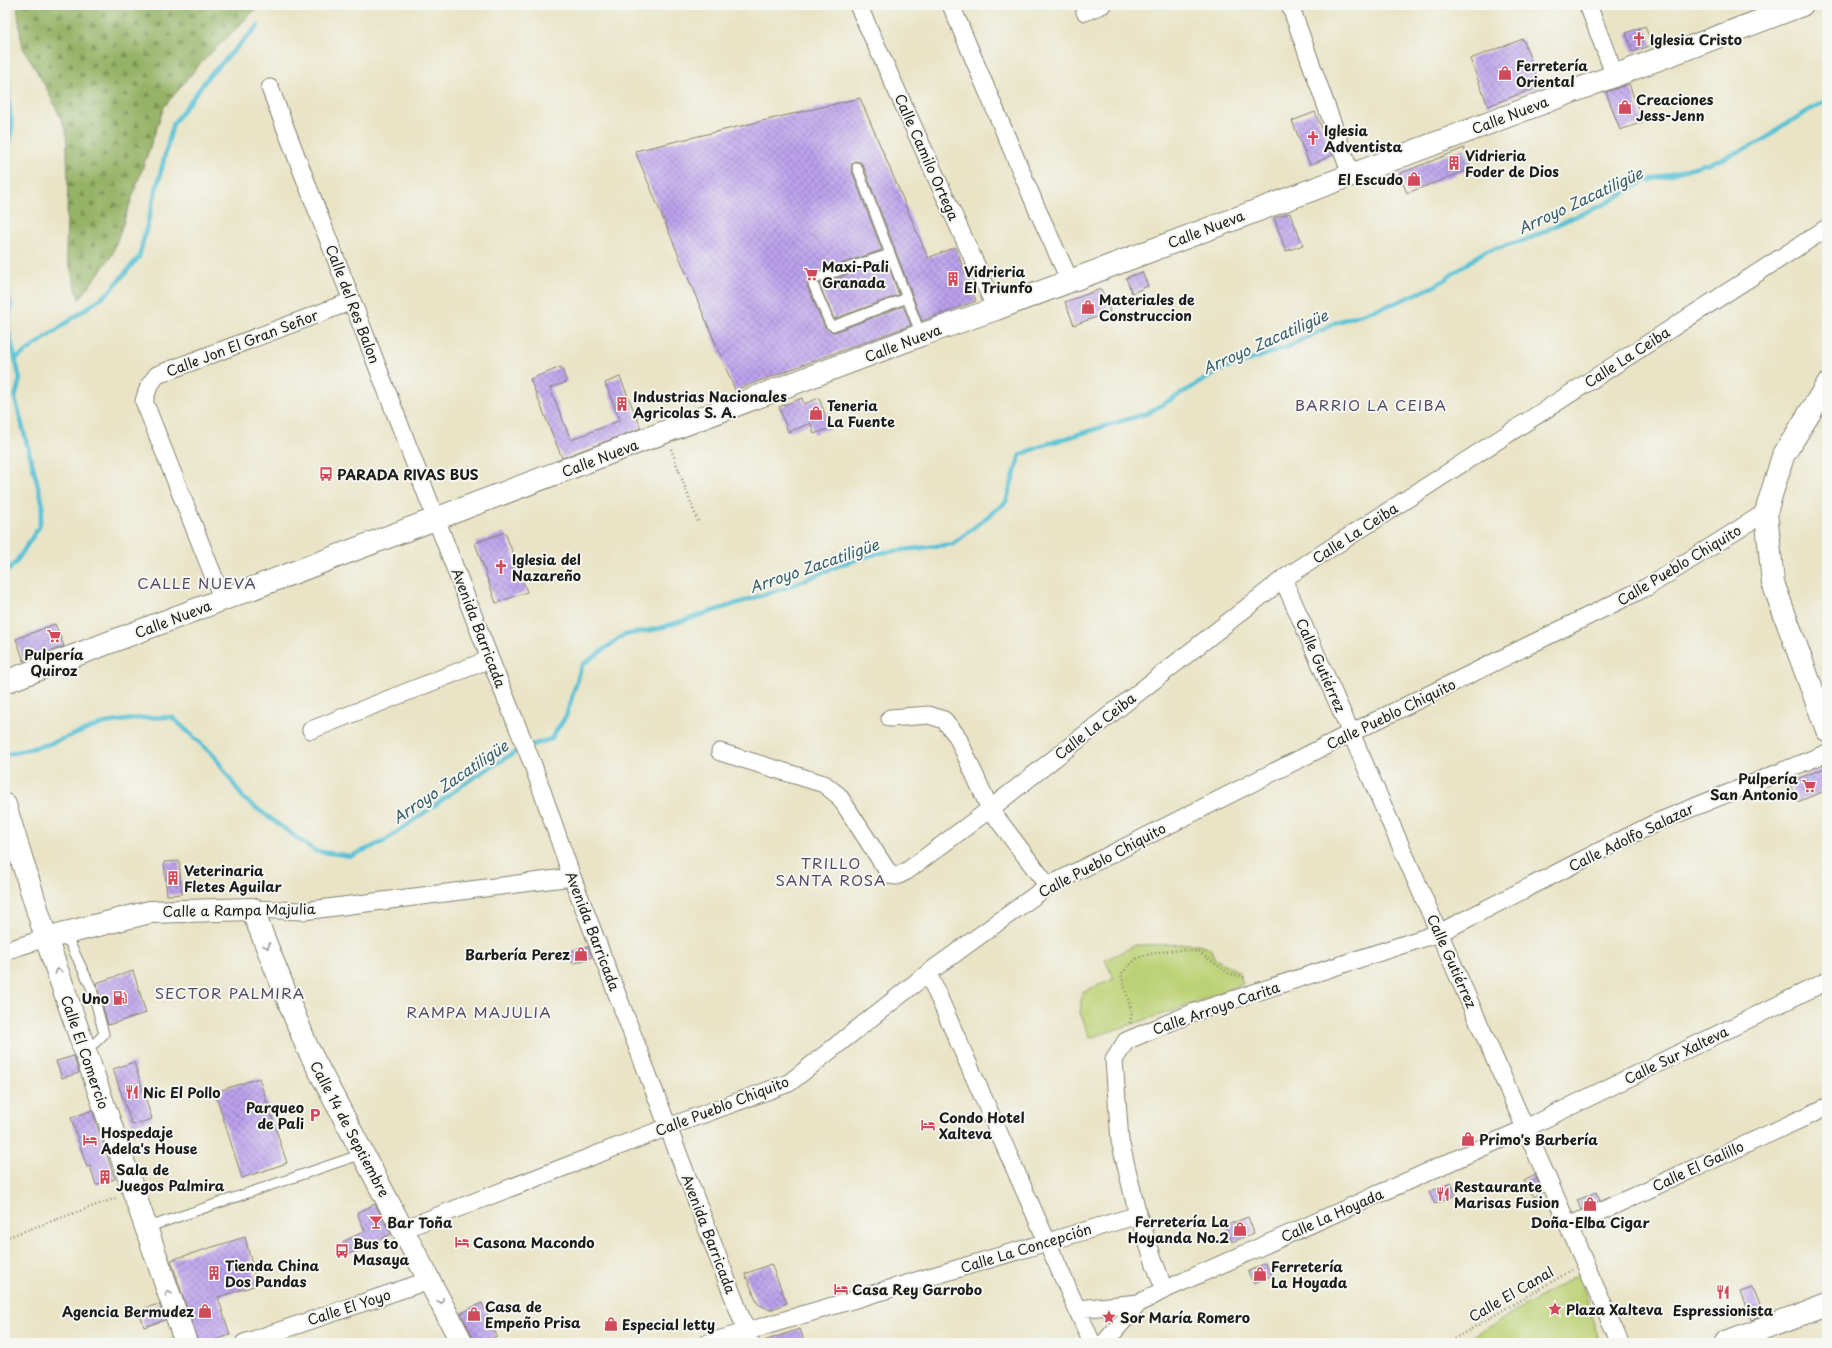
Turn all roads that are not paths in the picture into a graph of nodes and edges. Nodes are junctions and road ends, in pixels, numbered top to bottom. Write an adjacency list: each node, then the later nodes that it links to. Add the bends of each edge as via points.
1 (858, 5): 18 (street, Calle Camilo Ortega)
2 (951, 5): 15 (street)
3 (1102, 5): 8 (street)
4 (1290, 5): 12 (street)
5 (1588, 5): 9 (street)
6 (1802, 5): 7 (main road, Calle Nueva)
7 (1772, 10): 9 (main road, Calle Nueva)
8 (1084, 12)
9 (1615, 76): 12 (main road, Calle Nueva)
10 (270, 88): 17 (street, Calle del Res Balon)
11 (857, 167): 14 (lane)
12 (1351, 175): 15 (main road, Calle Nueva)
13 (1827, 228): 23 (street, Calle La Ceiba)
14 (890, 254): 16 (lane); 16 (lane, via 817,278 813,284 833,326)
15 (1070, 281): 18 (main road, Calle Nueva)
16 (907, 298): 19 (lane)
17 (352, 300): 22 (street, Calle del Res Balon); 24 (street, Calle Jon El Gran Señor, via 157,375 149,386 144,401)
18 (996, 309): 19 (main road, Calle Nueva)
19 (921, 335): 22 (main road, Calle Nueva)
20 (1827, 385): 21 (main road, via 1783,456)
21 (1766, 512): 29 (main road, via 1773,583); 30 (street, Calle Pueblo Chiquito, via 1647,587)
22 (436, 519): 24 (main road, Calle Nueva); 25 (street, Avenida Barricada)
23 (1283, 579): 30 (street, Calle Gutiérrez); 34 (street, Calle La Ceiba)
24 (223, 600): 26 (main road, Calle Nueva)
25 (490, 659): 28 (street); 35 (street, Avenida Barricada, via 533,766)
26 (5, 682)
27 (890, 718): 34 (street, via 929,715 944,720 957,736)
28 (311, 730)
29 (1827, 730)
30 (1351, 733): 36 (street, Calle Pueblo Chiquito); 38 (street, Calle Gutiérrez)
31 (720, 752): 34 (street, Calle La Ceiba, via 824,784 839,796 890,875 897,876 907,871)
32 (1827, 753): 38 (street, Calle Adolfo Salazar, via 1654,822)
33 (5, 805): 39 (main road, Calle El Comercio)
34 (990, 809): 36 (street)
35 (572, 877): 37 (street, Calle a Rampa Majulia, via 303,911); 44 (street, Avenida Barricada)
36 (1048, 886): 41 (street, Calle Pueblo Chiquito)
37 (252, 909): 39 (main road, Calle a Rampa Majulia, via 150,912); 46 (main road, Calle 14 de Septiembre, one-way to 46, via 307,1047)
38 (1439, 933): 45 (street, Calle Gutiérrez); 47 (street, Calle Arroyo Carita, via 1192,1013 1126,1041 1114,1060 1115,1075 1120,1141)
39 (55, 935): 40 (street, Calle a Rampa Majulia); 49 (main road, Calle El Comercio, via 84,1047)
40 (5, 951)
41 (928, 973): 44 (street, Calle Pueblo Chiquito, via 789,1083); 51 (street)
42 (1827, 981): 45 (street, Calle Sur Xalteva)
43 (1827, 1107): 48 (street, Calle El Galillo)
44 (668, 1127): 50 (street, Calle Pueblo Chiquito); 57 (street, Avenida Barricada)
45 (1526, 1128): 48 (street, Calle Gutiérrez); 53 (street, Calle La Hoyada)
46 (362, 1154): 49 (lane); 50 (main road, Calle 14 de Septiembre)
47 (1138, 1215): 51 (street, Calle La Concepción); 53 (street)
48 (1569, 1226): 64 (street, Calle Gutiérrez)
49 (146, 1228): 58 (main road, Calle El Comercio, one-way to 49)
50 (404, 1229): 52 (main road, Calle 14 de Septiembre)
51 (1048, 1242): 55 (street); 57 (street, Calle La Concepción)
52 (430, 1280): 59 (street, Calle El Yoyo); 60 (main road, Calle 14 de Septiembre, one-way to 60)
53 (1164, 1290): 54 (street, Calle La Hoyada)
54 (1139, 1303): 55 (street, Calle La Hoyada); 63 (street, Calle La Hoyada)
55 (1078, 1309): 62 (street)
56 (1826, 1313): 65 (main road); 66 (main road)
57 (749, 1337): 61 (street, Calle La Concepción)
58 (186, 1343)
59 (244, 1343)
60 (462, 1343)
61 (708, 1343)
62 (1092, 1343)
63 (1104, 1343)
64 (1620, 1343)
65 (1726, 1343)
66 (1765, 1343)

